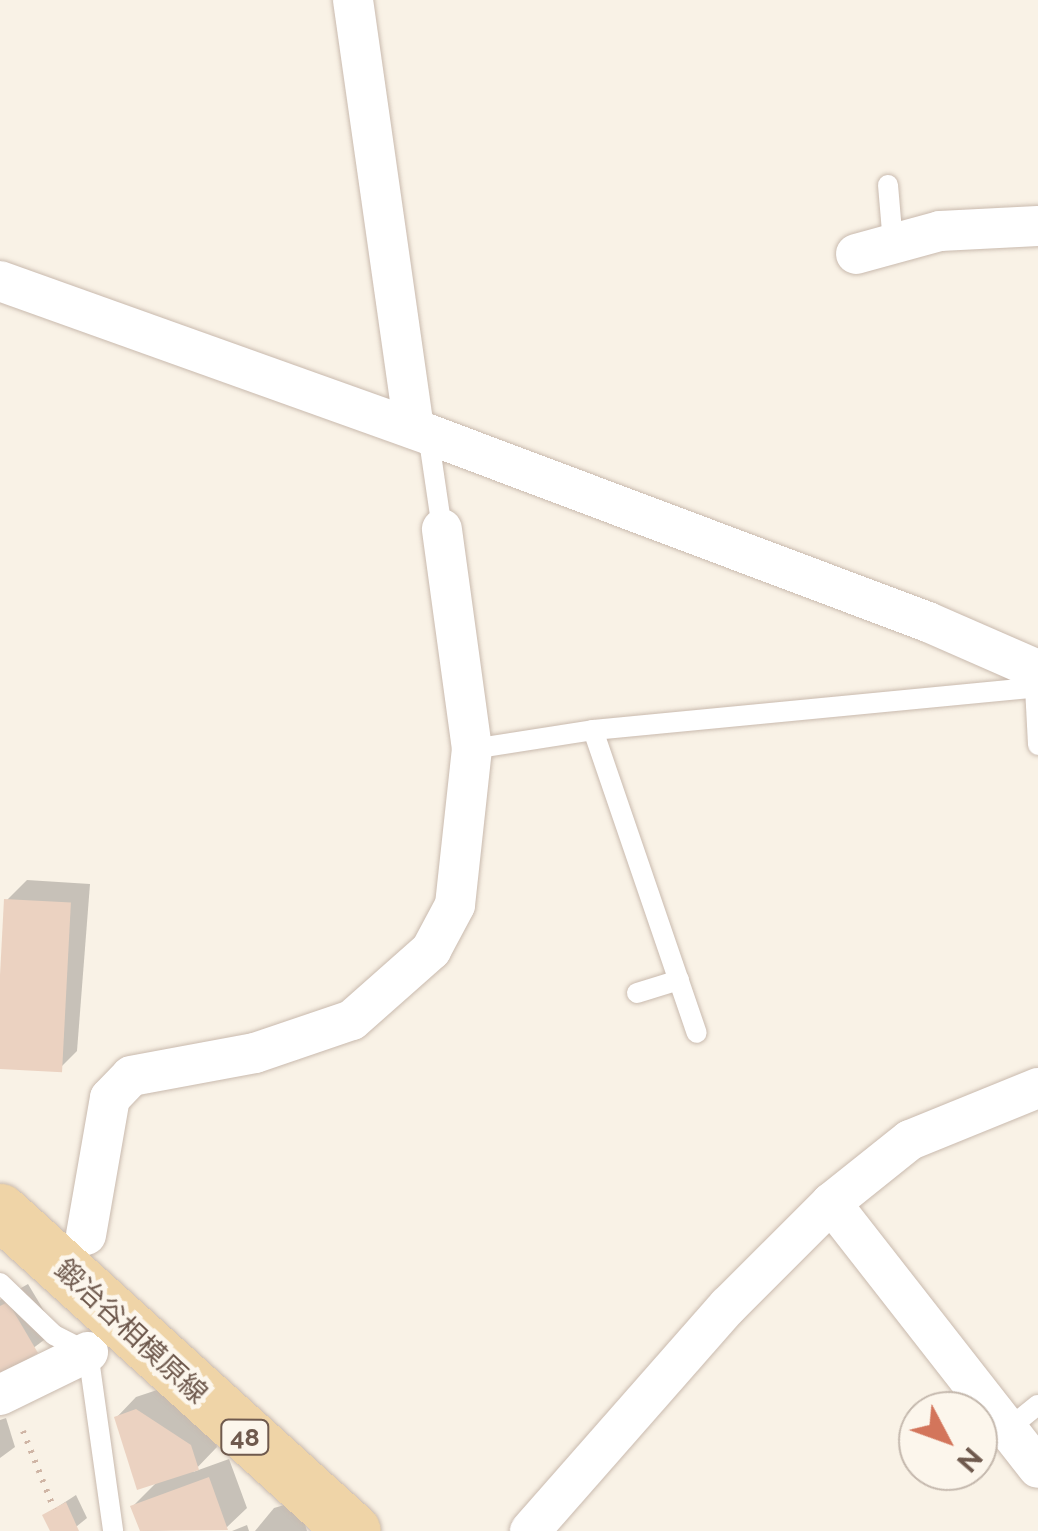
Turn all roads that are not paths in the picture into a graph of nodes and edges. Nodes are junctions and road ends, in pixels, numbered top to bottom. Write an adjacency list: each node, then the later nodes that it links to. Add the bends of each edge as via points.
1 (353, 0): 6 (street)
2 (888, 185): 4 (lane)
3 (1038, 226): 4 (street, via 940,231)
4 (875, 248)
5 (0, 282): 6 (street)
6 (421, 432): 7 (lane); 8 (street, via 928,622)
7 (442, 529): 11 (street)
8 (1037, 682): 9 (lane); 10 (lane)
9 (594, 730): 11 (lane); 12 (lane)
10 (1038, 745)
11 (472, 749): 18 (street, via 455,906 431,950 352,1020 256,1053 131,1076 110,1098)
12 (679, 980): 13 (lane); 14 (lane)
13 (637, 993)
14 (697, 1032)
15 (1038, 1088): 16 (street, via 910,1140)
16 (831, 1203): 22 (street); 26 (street, via 728,1306)
17 (0, 1211): 25 (main road, 鍛冶谷相模原線 / 48)
18 (86, 1235)
19 (0, 1283): 20 (lane, via 54,1335)
20 (88, 1352): 21 (street); 24 (lane)
21 (10, 1409)
22 (1023, 1417): 23 (street)
23 (1038, 1468)
24 (113, 1531)
25 (353, 1531)
26 (530, 1531)

